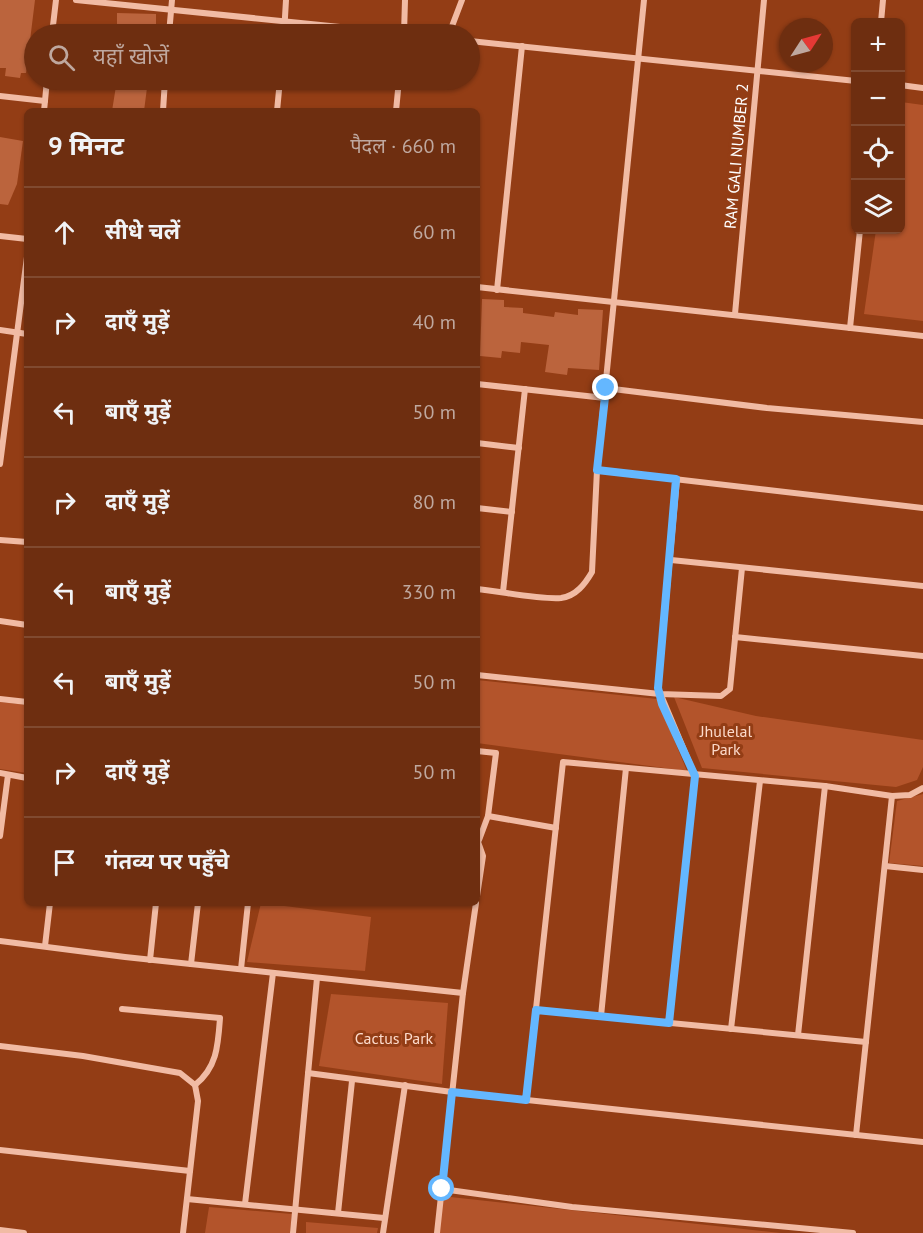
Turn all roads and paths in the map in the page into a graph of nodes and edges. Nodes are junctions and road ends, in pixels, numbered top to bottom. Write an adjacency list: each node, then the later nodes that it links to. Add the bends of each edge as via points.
1 (56, 0): 13 (street)
2 (76, 0): 10 (street)
3 (172, 0): 10 (street)
4 (286, 0): 12 (street)
5 (405, 0): 16 (street)
6 (462, 0): 17 (street)
7 (644, 0): 20 (street)
8 (764, 0): 21 (street, RAM GALI NUMBER 2)
9 (883, 0): 11 (street)
10 (171, 10): 12 (street); 14 (street)
11 (881, 18)
12 (286, 22): 15 (street)
13 (53, 24)
14 (170, 24)
15 (306, 24)
16 (404, 24)
17 (453, 24)
18 (480, 41): 19 (street)
19 (522, 46): 20 (street); 40 (street)
20 (639, 58): 21 (street); 41 (street)
21 (757, 70): 22 (street); 42 (street, RAM GALI NUMBER 2)
22 (851, 81)
23 (905, 85): 24 (street)
24 (923, 87)
25 (46, 90): 30 (street)
26 (164, 90): 32 (street)
27 (279, 90): 33 (street)
28 (398, 90): 34 (street)
29 (0, 96): 30 (street)
30 (45, 101): 31 (street)
31 (44, 108)
32 (163, 108)
33 (277, 108)
34 (396, 108)
35 (860, 234): 43 (street)
36 (0, 236): 37 (street)
37 (24, 239)
38 (24, 280): 45 (street)
39 (480, 288): 40 (street)
40 (497, 290): 41 (street)
41 (614, 302): 42 (street); 49 (street)
42 (735, 314): 43 (street)
43 (850, 328): 47 (street)
44 (0, 330): 45 (street)
45 (17, 333): 46 (street); 53 (street)
46 (24, 334)
47 (923, 336)
48 (480, 384): 50 (street)
49 (606, 388): 51 (street); 54 (street)
50 (525, 389): 51 (street); 56 (street)
51 (605, 398): 58 (street)
52 (0, 407): 53 (street)
53 (8, 408): 57 (street)
54 (923, 422)
55 (480, 443): 56 (street)
56 (519, 448): 62 (street)
57 (0, 464)
58 (597, 470): 59 (street); 69 (street, via 592,572 586,584 561,598)
59 (676, 479): 61 (street); 65 (street)
60 (480, 508): 62 (street)
61 (923, 508)
62 (512, 512): 69 (street)
63 (0, 540): 64 (street)
64 (24, 542)
65 (671, 560): 66 (street); 75 (street)
66 (742, 568): 67 (street); 72 (street)
67 (923, 586)
68 (480, 589): 69 (street)
69 (503, 592)
70 (0, 621): 71 (street)
71 (24, 625)
72 (735, 637): 73 (street); 75 (street, via 727,694)
73 (923, 656)
74 (480, 675): 75 (street)
75 (660, 694): 82 (street)
76 (0, 699): 77 (street)
77 (24, 702)
78 (480, 751): 88 (street, via 496,753)
79 (626, 768): 82 (street); 89 (street, via 563,762); 111 (street)
80 (0, 773): 81 (street)
81 (8, 774): 83 (street); 91 (street)
82 (695, 776): 84 (street); 112 (street)
83 (24, 777)
84 (760, 781): 85 (street); 113 (street)
85 (825, 786): 87 (street); 114 (street)
86 (923, 789): 87 (street)
87 (892, 796): 93 (street)
88 (489, 816): 89 (street); 90 (street)
89 (556, 828): 110 (street)
90 (480, 835)
91 (0, 836)
92 (480, 846): 95 (street)
93 (885, 866): 94 (street); 115 (street)
94 (923, 870)
95 (480, 876)
96 (50, 906): 102 (street)
97 (156, 906): 103 (street)
98 (198, 906): 104 (street)
99 (248, 906): 105 (street)
100 (476, 906): 108 (street)
101 (0, 940): 102 (street)
102 (45, 946): 103 (street)
103 (150, 960): 104 (street)
104 (191, 964): 105 (street)
105 (241, 969): 106 (street)
106 (273, 973): 107 (street); 129 (street)
107 (317, 978): 108 (street); 117 (street)
108 (463, 993): 121 (street)
109 (122, 1009): 119 (street, via 220,1018 214,1061 208,1074)
110 (536, 1010): 111 (street); 122 (street)
111 (601, 1016): 112 (street)
112 (669, 1023): 113 (street)
113 (731, 1029): 114 (street)
114 (798, 1035): 115 (street)
115 (866, 1042): 123 (street)
116 (0, 1046): 119 (street, via 180,1073)
117 (308, 1073): 118 (street); 130 (street)
118 (352, 1081): 120 (street); 131 (street)
119 (195, 1085): 126 (street, via 198,1101)
120 (405, 1085): 121 (street); 132 (street)
121 (452, 1092): 122 (street); 127 (street)
122 (526, 1100): 123 (street)
123 (856, 1135): 124 (street)
124 (923, 1142)
125 (0, 1150): 126 (street)
126 (190, 1171): 128 (street)
127 (442, 1189): 134 (street, via 572,1207); 139 (street)
128 (187, 1199): 129 (street); 136 (street)
129 (245, 1204): 130 (street)
130 (295, 1210): 131 (street); 137 (street)
131 (338, 1214): 132 (street)
132 (384, 1218): 138 (street)
133 (0, 1230): 135 (street)
134 (816, 1231): 140 (street)
135 (24, 1233)
136 (183, 1233)
137 (293, 1233)
138 (382, 1233)
139 (437, 1233)
140 (853, 1233)

